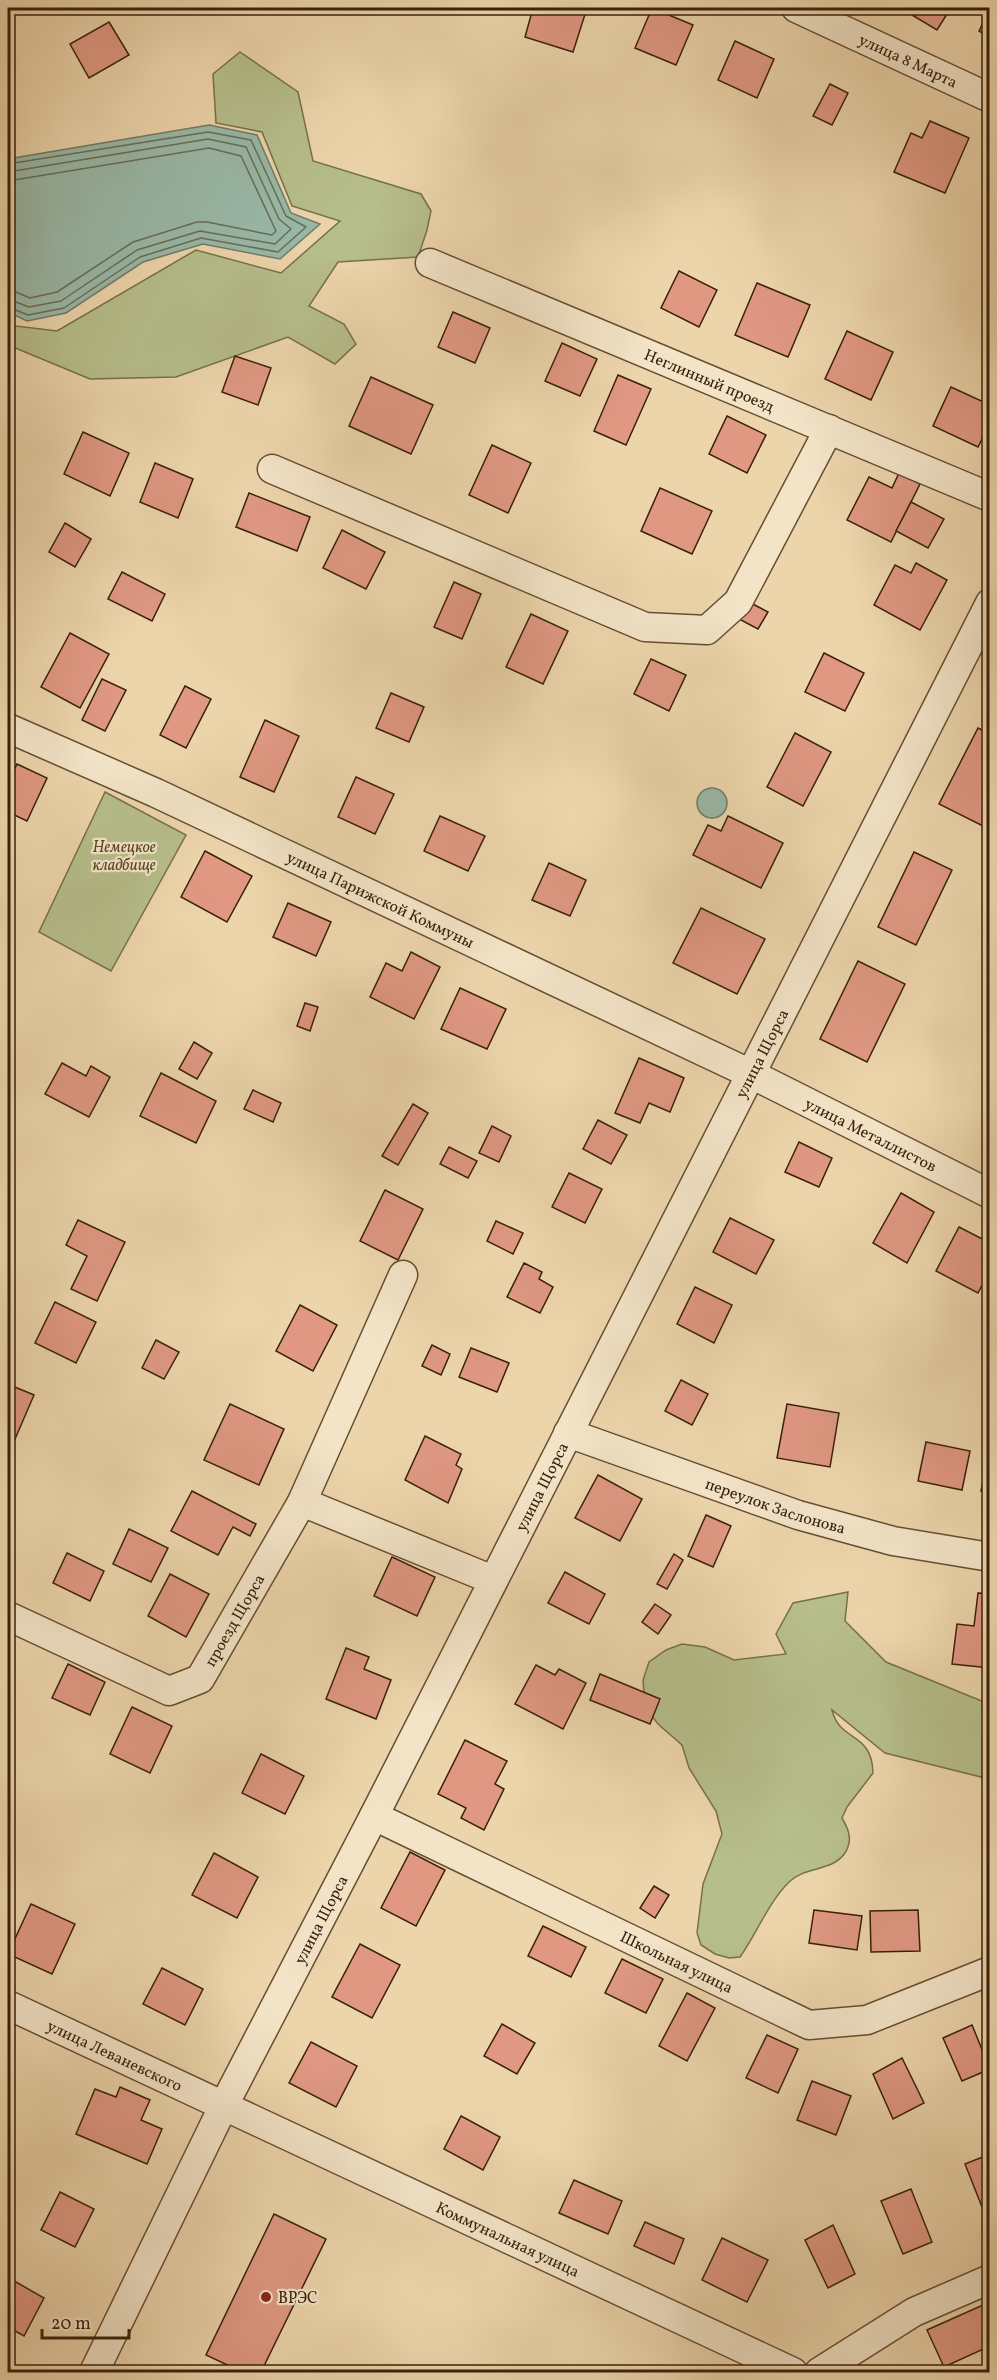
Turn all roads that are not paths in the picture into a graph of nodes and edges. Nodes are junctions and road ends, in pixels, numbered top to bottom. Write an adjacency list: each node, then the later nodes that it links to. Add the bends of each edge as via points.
1 (805, 10): 2 (street, улица 8 Марта)
2 (990, 98)
3 (430, 263): 4 (street, Неглинный проезд)
4 (830, 429): 5 (street, via 738,602 708,630 645,627); 6 (street, Неглинный проезд)
5 (272, 469)
6 (990, 498)
7 (990, 603): 9 (street, улица Щорса)
8 (8, 728): 9 (street, улица Парижской Коммуны, via 156,793)
9 (751, 1074): 10 (street, улица Металлистов); 12 (street, улица Щорса)
10 (990, 1194)
11 (403, 1275): 13 (street, проезд Щорса)
12 (568, 1433): 14 (street, переулок Заслонова, via 798,1515 893,1541); 15 (street, улица Щорса)
13 (302, 1502): 15 (street); 16 (street, проезд Щорса, via 200,1679 169,1691)
14 (990, 1557)
15 (493, 1580): 17 (street, улица Щорса)
16 (8, 1616)
17 (374, 1816): 18 (street, Школьная улица, via 810,2025 867,2019); 20 (street, улица Щорса)
18 (990, 1971)
19 (8, 2005): 20 (street, улица Леваневского)
20 (224, 2105): 22 (street, улица Щорса); 23 (street, Коммунальная улица)
21 (990, 2278): 24 (street, via 914,2312)
22 (94, 2373)
23 (793, 2373)
24 (819, 2373)

